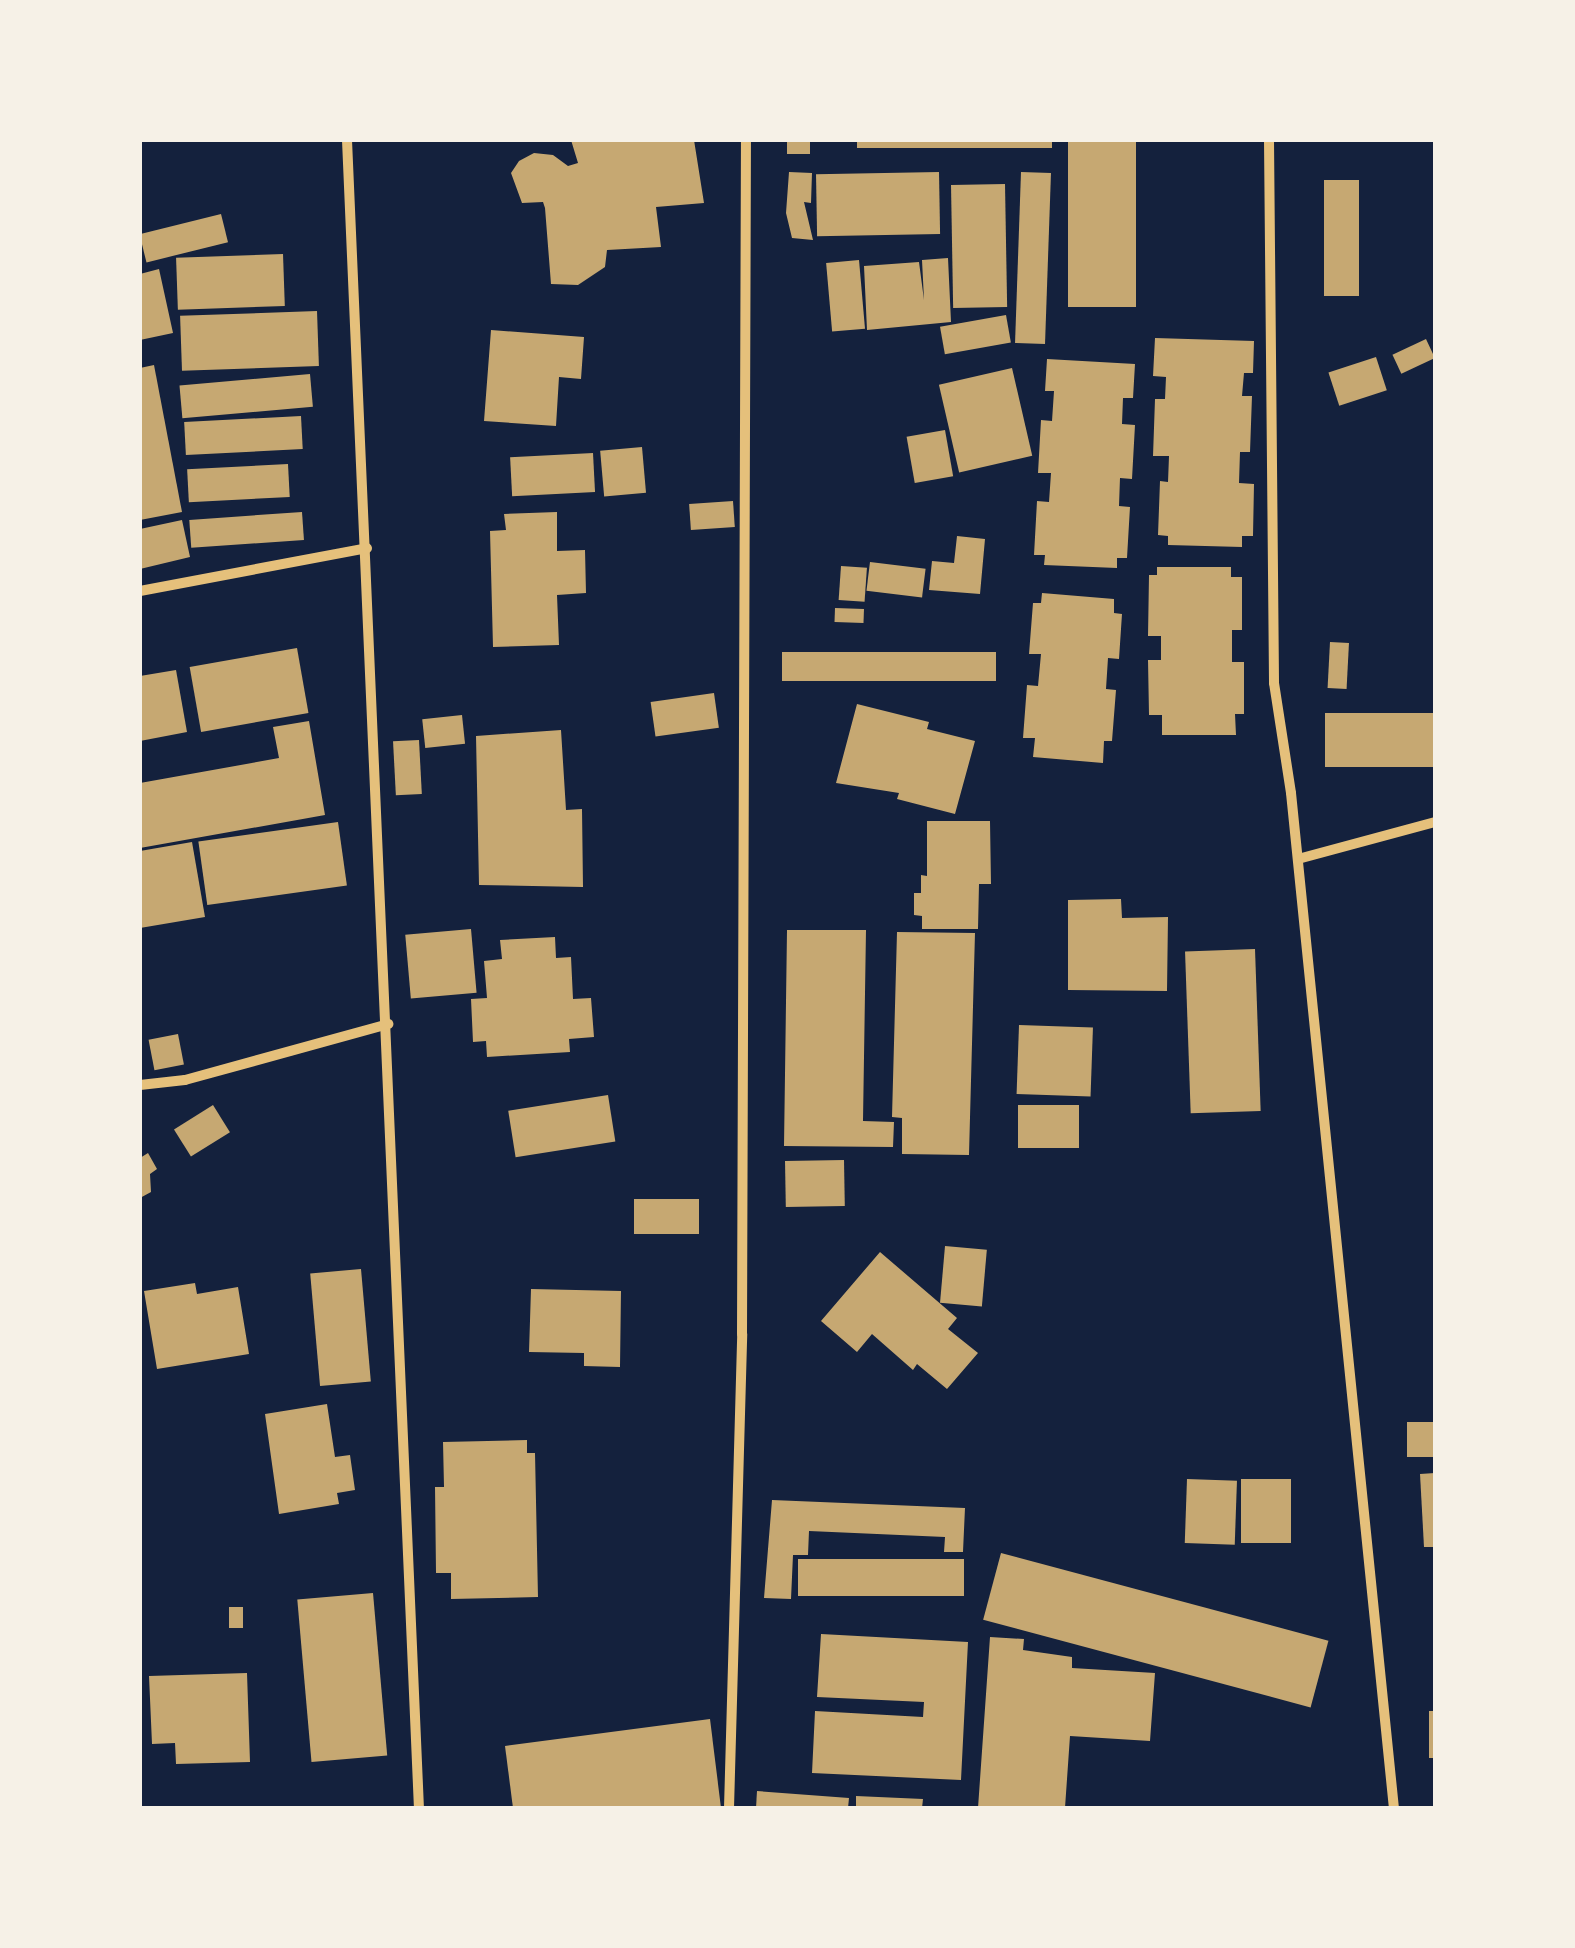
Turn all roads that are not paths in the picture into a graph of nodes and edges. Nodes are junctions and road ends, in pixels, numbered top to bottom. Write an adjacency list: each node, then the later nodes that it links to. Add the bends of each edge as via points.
1 (348, 140): 4 (street)
2 (746, 140): 11 (street, via 742,1334)
3 (1269, 140): 7 (street, via 1274,682)
4 (367, 548): 5 (street); 8 (street)
5 (140, 591)
6 (1435, 822): 7 (street)
7 (1298, 859): 12 (street)
8 (388, 1024): 9 (street, via 185,1080); 10 (street)
9 (140, 1086)
10 (419, 1808)
11 (729, 1808)
12 (1394, 1808)

